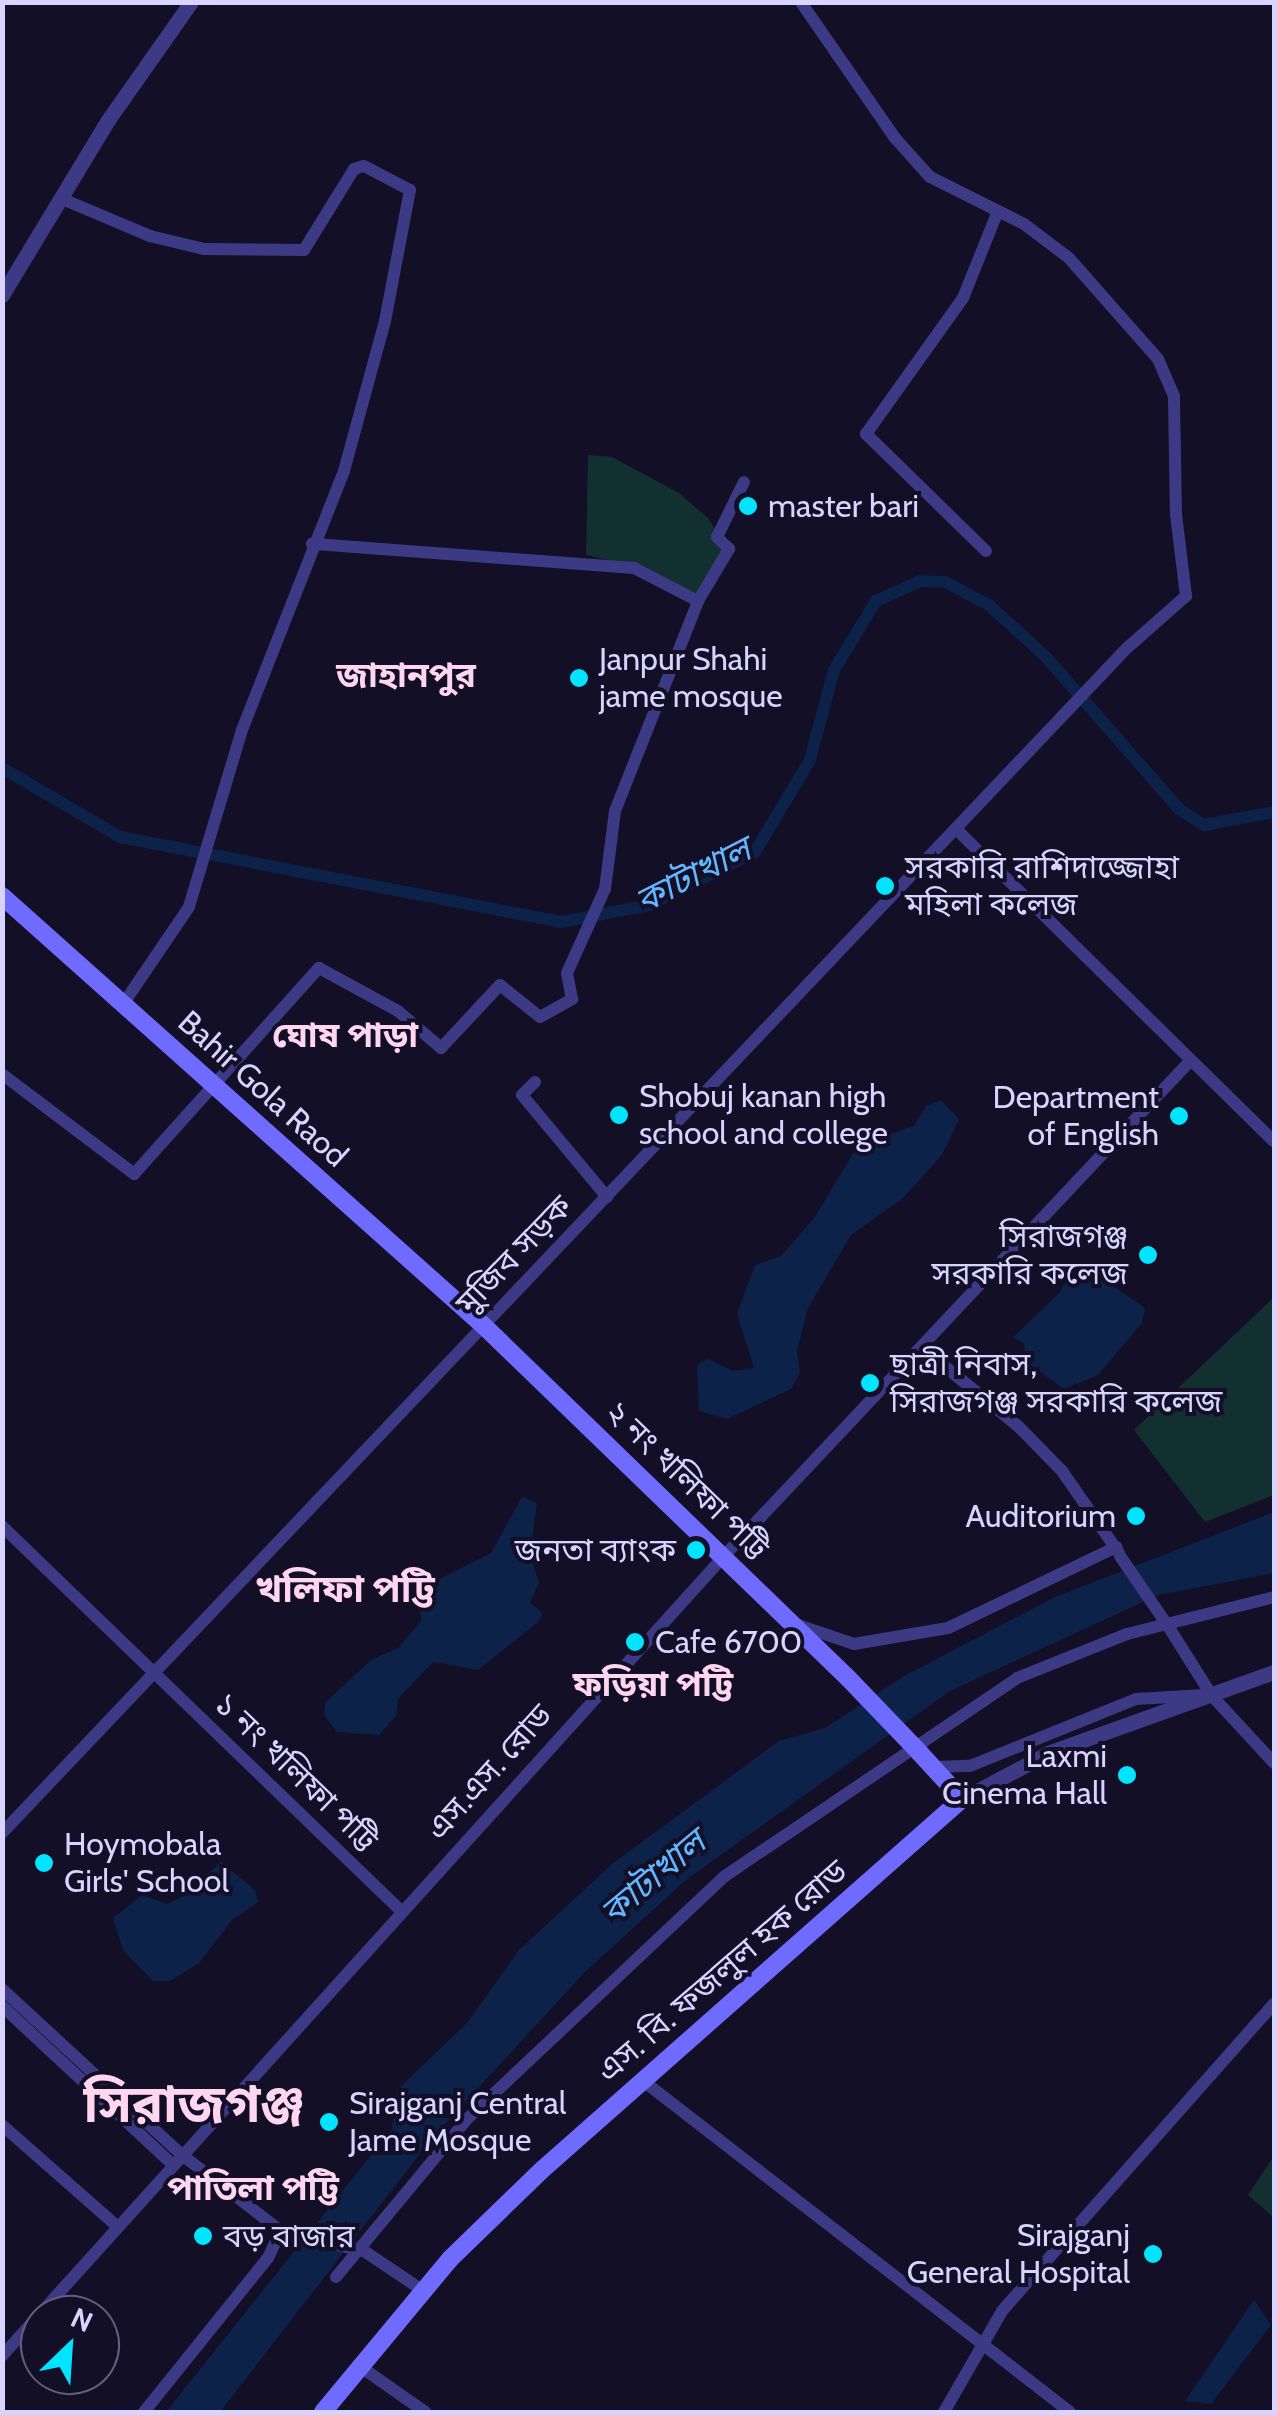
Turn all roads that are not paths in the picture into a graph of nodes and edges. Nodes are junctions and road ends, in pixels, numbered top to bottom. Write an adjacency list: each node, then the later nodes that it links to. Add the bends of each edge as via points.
1 (191, 2): 3 (street)
2 (801, 2): 4 (street, via 895,138 930,177)
3 (60, 198): 5 (street); 7 (street, via 150,236 204,249 304,250 354,169 364,166 408,187 364,405)
4 (998, 211): 8 (street, via 963,298 866,434); 10 (street, মুজিব সড়ক, via 1069,258 1158,359 1174,396 1176,516 1188,589 1175,610 1127,648)
5 (2, 295)
6 (744, 482): 9 (street, via 717,537 728,549)
7 (312, 544): 9 (street, via 634,568); 12 (street, via 242,730 203,872 188,907)
8 (986, 551)
9 (698, 601): 16 (street, via 615,811 606,889 588,941 568,973 572,999 548,1018 500,985 441,1048 398,1011 319,968)
10 (956, 829): 13 (street); 18 (street, মুজিব সড়ক)
11 (2, 896): 12 (main road, Bahir Gola Raod)
12 (123, 1004): 16 (main road, Bahir Gola Raod)
13 (1192, 1060): 17 (street); 20 (street, এস.এস. রোড)
14 (2, 1074): 16 (street, via 134,1174)
15 (535, 1082): 18 (street, via 522,1095)
16 (210, 1083): 19 (main road, Bahir Gola Raod)
17 (1274, 1141)
18 (607, 1196): 19 (street, মুজিব সড়ক)
19 (484, 1326): 23 (main road, ২ নং খলিফা পট্টি); 27 (street, মুজিব সড়ক)
20 (922, 1347): 22 (street, via 1062,1471); 23 (street, এস.এস. রোড)
21 (2, 1526): 27 (street, ১ নং খলিফা পট্টি)
22 (1118, 1551): 25 (street, via 948,1628 854,1644); 28 (street, bridge)
23 (724, 1556): 25 (main road, ২ নং খলিফা পট্টি); 35 (street, এস.এস. রোড)
24 (1274, 1597): 44 (street, via 1127,1634 1016,1678 725,1876 467,2119)
25 (792, 1624): 32 (main road, ২ নং খলিফা পট্টি, bridge)
26 (1274, 1672): 28 (street)
27 (154, 1673): 34 (street, মুজিব সড়ক); 35 (street, ১ নং খলিফা পট্টি)
28 (1212, 1696): 29 (street, via 1136,1699); 30 (street); 31 (street)
29 (1058, 1726): 30 (street); 32 (street, via 970,1766)
30 (1069, 1744): 33 (street)
31 (1274, 1764)
32 (932, 1766): 33 (main road, ২ নং খলিফা পট্টি)
33 (962, 1798): 39 (main road, এস. বি. ফজলুল হক রোড)
34 (2, 1834)
35 (400, 1910): 41 (street, এস.এস. রোড)
36 (2, 1989): 41 (street)
37 (1274, 2004): 46 (street)
38 (2, 2006): 41 (street)
39 (642, 2080): 45 (main road, এস. বি. ফজলুল হক রোড); 46 (street)
40 (2, 2125): 42 (street)
41 (178, 2160): 42 (street, এস.এস. রোড); 43 (street)
42 (118, 2227): 47 (street, এস.এস. রোড)
43 (283, 2233): 45 (street, bridge, via 364,2251); 49 (street)
44 (336, 2276)
45 (422, 2290): 48 (main road, এস. বি. ফজলুল হক রোড)
46 (980, 2340): 52 (street); 53 (street)
47 (2, 2356)
48 (358, 2366): 50 (main road, এস. বি. ফজলুল হক রোড); 51 (street)
49 (144, 2412)
50 (322, 2412)
51 (425, 2412)
52 (944, 2412)
53 (1070, 2412)

